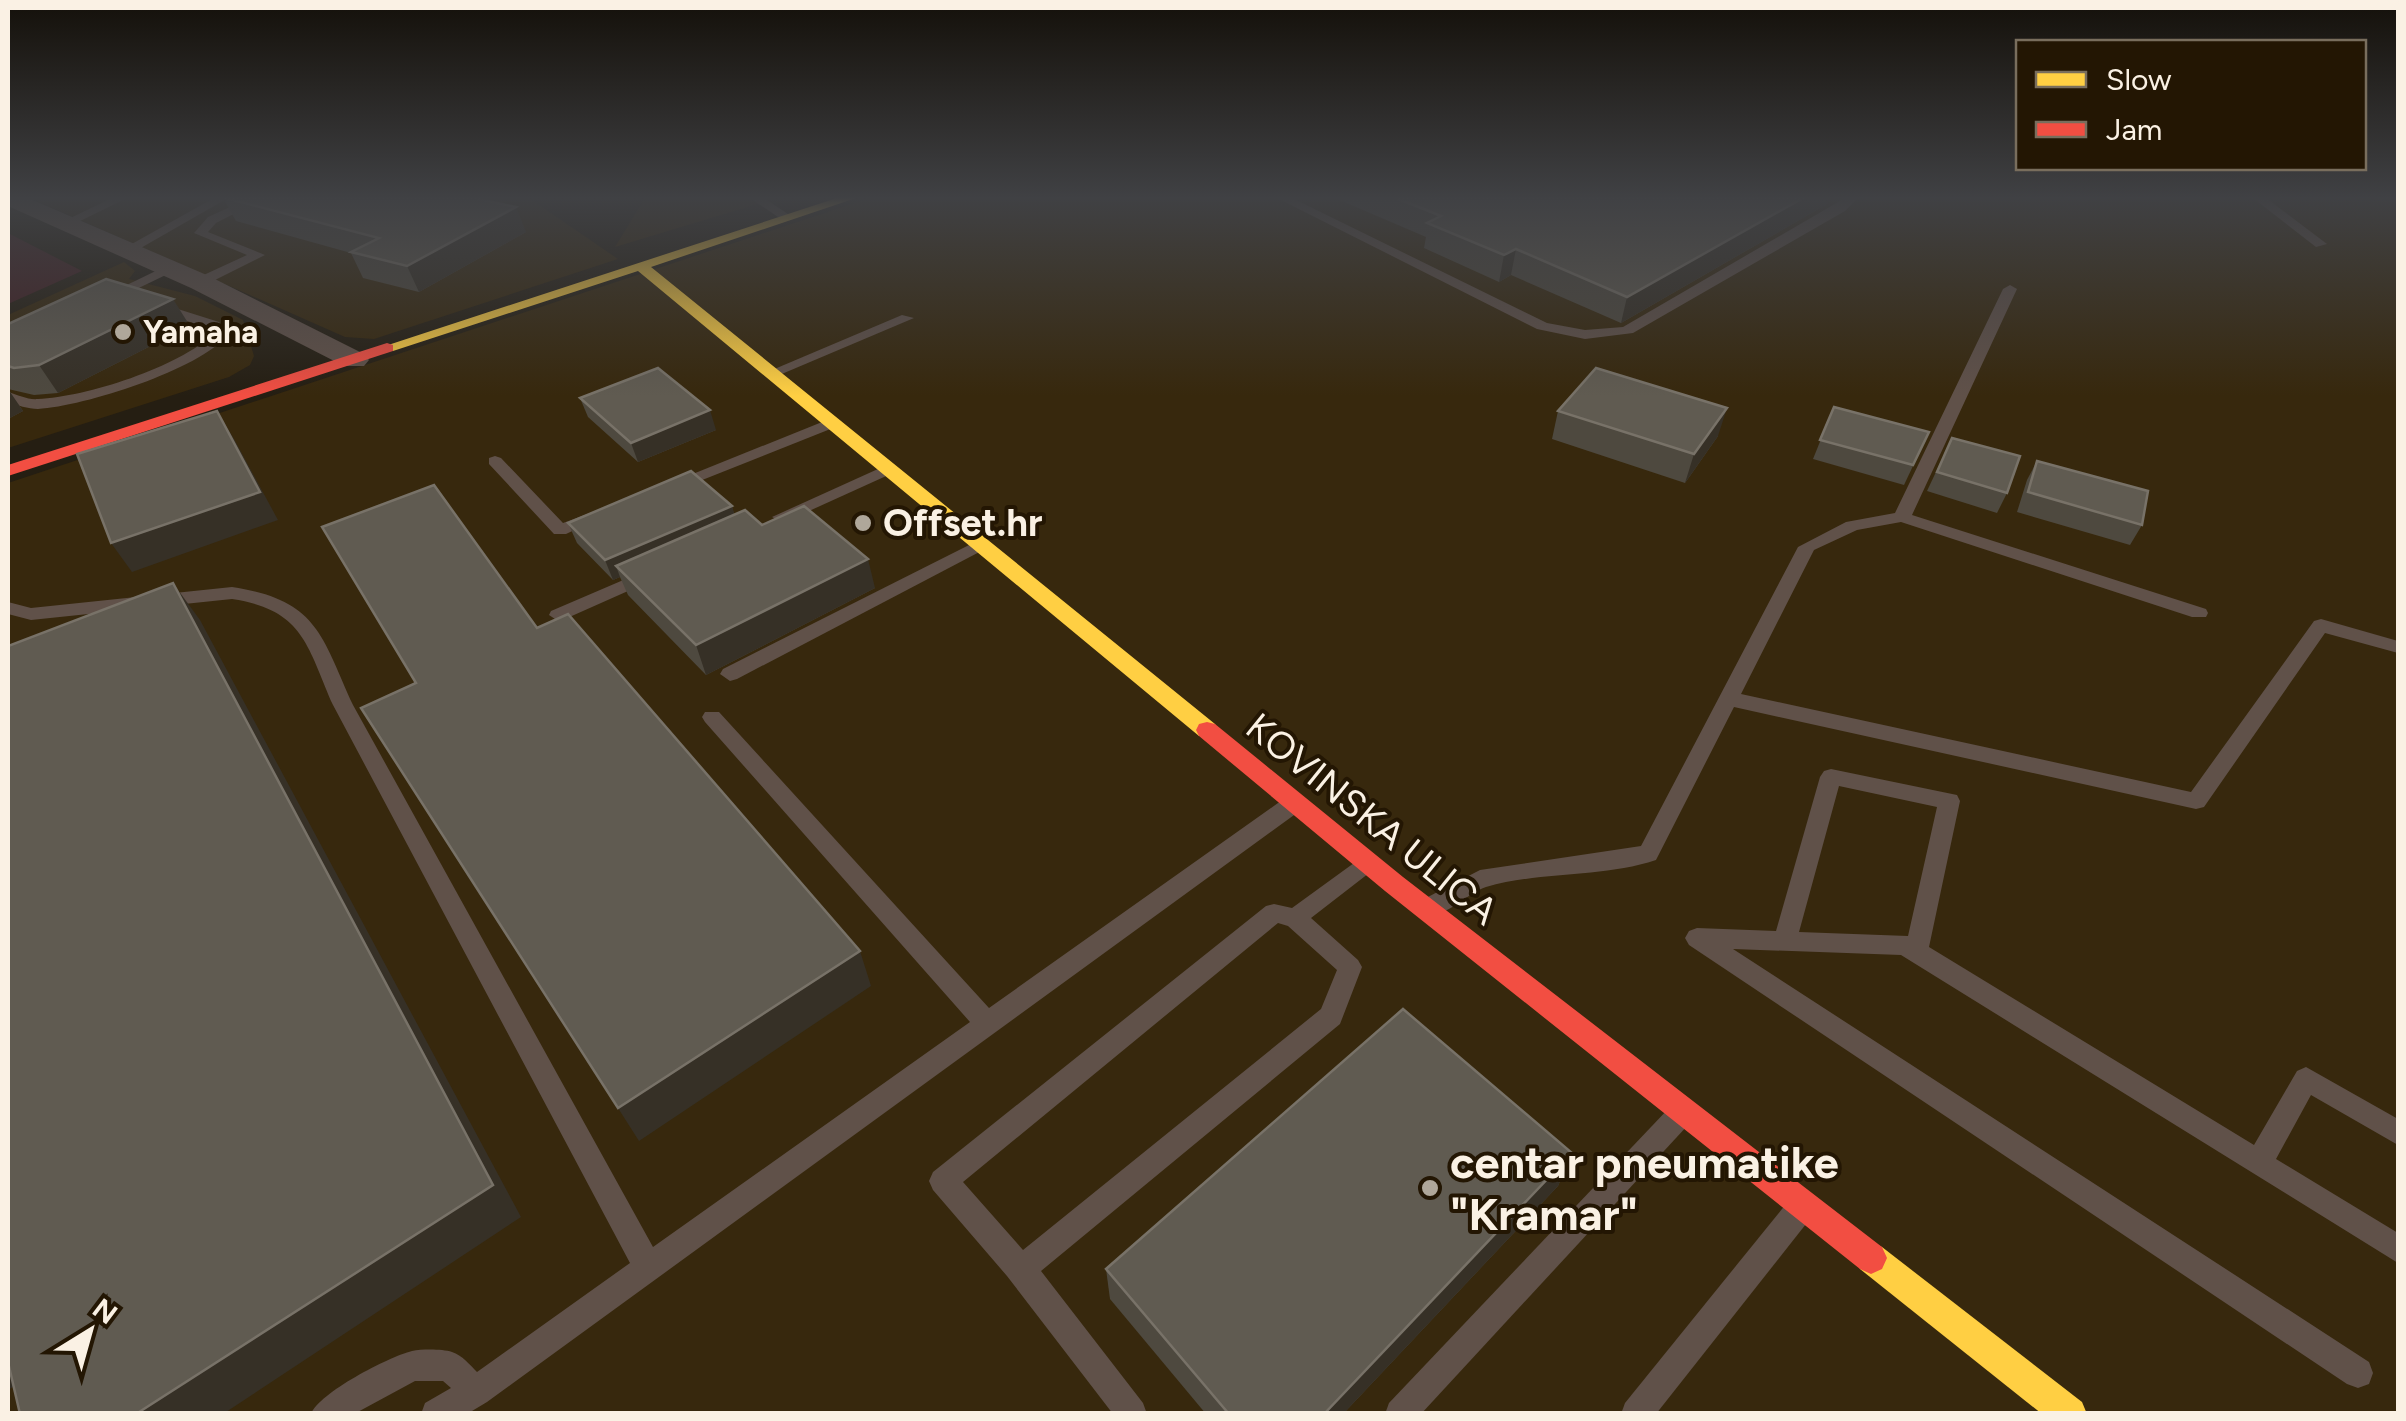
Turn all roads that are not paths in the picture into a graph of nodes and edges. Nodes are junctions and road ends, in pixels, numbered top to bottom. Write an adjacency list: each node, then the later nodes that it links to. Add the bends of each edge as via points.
1 (158, 264): 7 (street)
2 (237, 264): 8 (lane)
3 (646, 264): 6 (street)
4 (1417, 264): 5 (lane, via 1542,326 1580,337 1628,330)
5 (1743, 264)
6 (641, 266): 13 (street); 14 (street, KOVINSKA ULICA)
7 (171, 270): 8 (street); 10 (lane)
8 (200, 282): 13 (street)
9 (2010, 289): 22 (lane)
10 (114, 295): 11 (lane); 15 (lane, via 194,318 221,335 194,358 60,401 34,405)
11 (96, 303)
12 (907, 318): 14 (lane)
13 (354, 360): 19 (street)
14 (772, 373): 16 (street, KOVINSKA ULICA)
15 (8, 397)
16 (832, 422): 18 (street, KOVINSKA ULICA); 20 (lane)
17 (496, 462): 21 (lane, via 560,530)
18 (888, 469): 23 (lane); 24 (street, KOVINSKA ULICA)
19 (8, 471)
20 (646, 496)
21 (611, 510)
22 (1902, 517): 28 (lane); 33 (lane, via 1852,526 1807,547)
23 (772, 521)
24 (980, 544): 32 (lane); 35 (street, KOVINSKA ULICA)
25 (665, 568): 29 (lane)
26 (131, 603): 27 (lane, via 31,614); 30 (lane); 47 (lane, via 232,593 286,604 300,616)
27 (8, 608)
28 (2199, 614)
29 (558, 615)
30 (50, 633)
31 (2398, 647): 33 (lane, via 2322,625 2196,801)
32 (730, 674)
33 (1727, 698): 37 (lane, via 1648,854 1480,880)
34 (712, 717): 41 (lane)
35 (1295, 802): 36 (street, KOVINSKA ULICA); 41 (lane)
36 (1368, 862): 37 (street, KOVINSKA ULICA); 38 (lane)
37 (1426, 909): 42 (street, KOVINSKA ULICA)
38 (1296, 918): 48 (lane, via 1350,967 1332,1016); 48 (lane, via 1274,913 943,1181)
39 (1784, 941): 40 (lane, via 1904,944); 40 (lane, via 1832,776 1949,801); 49 (lane, via 1697,938)
40 (1916, 952): 44 (lane)
41 (987, 1023): 47 (lane)
42 (1684, 1111): 45 (street, KOVINSKA ULICA); 54 (lane)
43 (2398, 1133): 44 (lane, via 2306,1079)
44 (2260, 1161): 46 (lane)
45 (1804, 1204): 55 (lane); 56 (street, KOVINSKA ULICA)
46 (2398, 1249)
47 (648, 1267): 50 (lane)
48 (1020, 1270): 53 (lane)
49 (2358, 1373)
50 (476, 1391): 51 (lane, via 448,1366 413,1366); 52 (lane)
51 (326, 1414)
52 (436, 1414)
53 (1132, 1414)
54 (1400, 1414)
55 (1636, 1414)
56 (2070, 1414)

